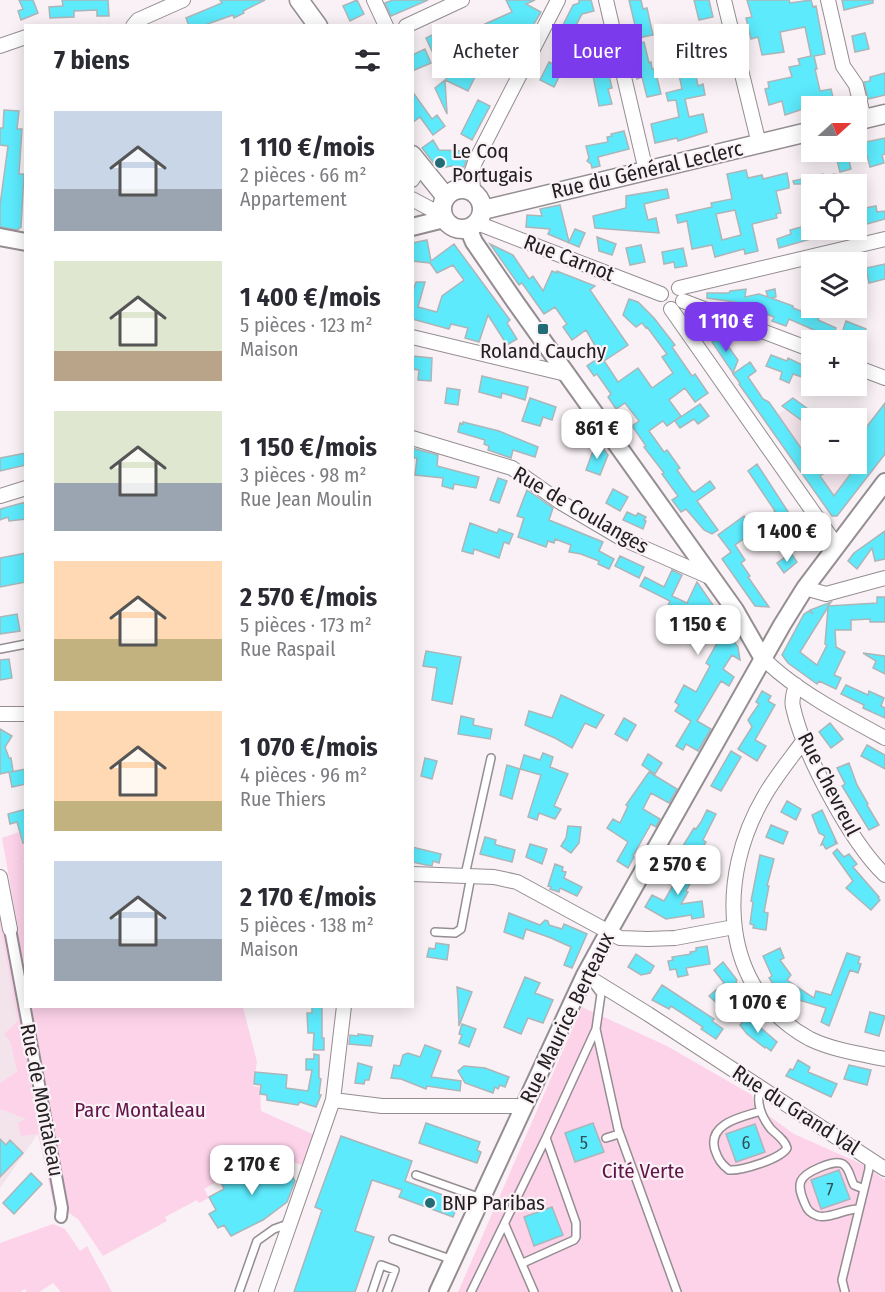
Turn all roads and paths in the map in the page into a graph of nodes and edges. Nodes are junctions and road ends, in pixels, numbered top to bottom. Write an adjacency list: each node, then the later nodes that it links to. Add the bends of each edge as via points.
1 (183, 0): 9 (street)
2 (299, 0): 10 (main road)
3 (374, 0): 11 (street)
4 (462, 0): 12 (street)
5 (558, 0): 22 (street, via 475,162)
6 (606, 0): 21 (street)
7 (724, 0): 19 (street)
8 (828, 0): 15 (street, via 843,66 856,85)
9 (135, 24)
10 (317, 24)
11 (385, 24)
12 (410, 24)
13 (24, 38): 14 (street)
14 (0, 46)
15 (857, 96)
16 (885, 114): 17 (main road)
17 (867, 118)
18 (801, 134): 19 (main road, Rue du Général Leclerc)
19 (759, 144): 21 (main road, Rue du Général Leclerc)
20 (415, 167): 23 (main road)
21 (646, 171): 26 (main road, Rue du Général Leclerc)
22 (473, 192): 23 (main road, via 456,189); 26 (main road, via 481,202)
23 (446, 196): 25 (main road)
24 (414, 200): 25 (street)
25 (443, 217): 26 (main road, via 456,228); 27 (street)
26 (476, 220): 31 (street, Rue Carnot); 37 (street, via 474,242)
27 (414, 226)
28 (0, 237): 30 (street)
29 (885, 239): 32 (street)
30 (24, 242)
31 (661, 294): 32 (street, via 668,286); 33 (street, via 661,302)
32 (681, 294): 33 (street, via 680,306); 35 (street)
33 (670, 309): 43 (street)
34 (414, 337): 37 (street)
35 (801, 345)
36 (867, 371): 38 (street)
37 (566, 374): 44 (street)
38 (885, 378)
39 (414, 439): 44 (street, Rue de Coulanges, via 512,468 621,538)
40 (885, 482): 43 (street, Rue Maurice Berteaux)
41 (24, 489): 42 (street)
42 (0, 496)
43 (837, 546): 46 (street, Rue Maurice Berteaux)
44 (712, 578): 49 (street)
45 (885, 578): 46 (street, via 826,594)
46 (805, 588): 49 (street, Rue Maurice Berteaux)
47 (24, 644): 48 (lane)
48 (0, 649)
49 (762, 657): 50 (street); 63 (street, Rue Maurice Berteaux)
50 (796, 685): 53 (street); 54 (street, Rue Chevreul, via 792,705)
51 (0, 714): 52 (street)
52 (24, 714)
53 (885, 738)
54 (804, 740): 57 (street, Rue Chevreul, via 845,822); 60 (street, via 764,796 747,835 734,881)
55 (491, 758): 58 (lane)
56 (414, 874): 58 (street)
57 (885, 875)
58 (468, 876): 62 (lane, via 461,929 455,933); 63 (street, via 517,882)
59 (0, 877): 61 (street, Rue de Montaleau)
60 (734, 927): 63 (street, via 675,938 620,938); 69 (street, via 748,976 766,1005 788,1025 812,1040)
61 (10, 929): 65 (street, Rue de Montaleau)
62 (435, 932)
63 (608, 933): 64 (street, Rue Maurice Berteaux)
64 (585, 975): 68 (lane, via 601,994); 70 (street, Rue du Grand Val); 72 (street, Rue Maurice Berteaux)
65 (24, 1004)
66 (25, 1008): 83 (street, Rue de Montaleau)
67 (344, 1008): 71 (street)
68 (596, 1029): 74 (lane); 75 (lane)
69 (885, 1059)
70 (762, 1087): 73 (lane, via 758,1097); 77 (street, Rue du Grand Val)
71 (333, 1100): 72 (street, via 382,1106); 84 (street)
72 (525, 1106): 81 (street, Rue Maurice Berteaux)
73 (761, 1111): 73 (lane, via 785,1143 785,1152 741,1170 729,1170 717,1156 713,1144 716,1132 725,1124)
74 (619, 1134): 76 (lane); 96 (lane)
75 (546, 1138): 85 (lane); 88 (lane, via 576,1223 576,1237)
76 (606, 1138)
77 (869, 1158): 78 (street, Rue du Grand Val); 80 (lane)
78 (885, 1169)
79 (416, 1175): 81 (lane)
80 (864, 1189): 82 (lane); 82 (lane, via 854,1185 849,1171 838,1163 810,1172 800,1184 807,1209 813,1214 829,1216)
81 (482, 1198): 87 (street, Rue Maurice Berteaux)
82 (859, 1209): 97 (lane, via 842,1280)
83 (61, 1217)
84 (291, 1223): 89 (lane, via 274,1229 257,1242); 90 (street)
85 (504, 1225): 88 (lane); 94 (lane)
86 (393, 1239): 87 (lane)
87 (453, 1260): 93 (street, Rue Maurice Berteaux)
88 (523, 1263): 95 (lane)
89 (239, 1292)
90 (266, 1292)
91 (372, 1292): 92 (lane, via 381,1265 395,1270)
92 (387, 1292)
93 (438, 1292)
94 (471, 1292)
95 (534, 1292)
96 (677, 1292)
97 (845, 1292)

